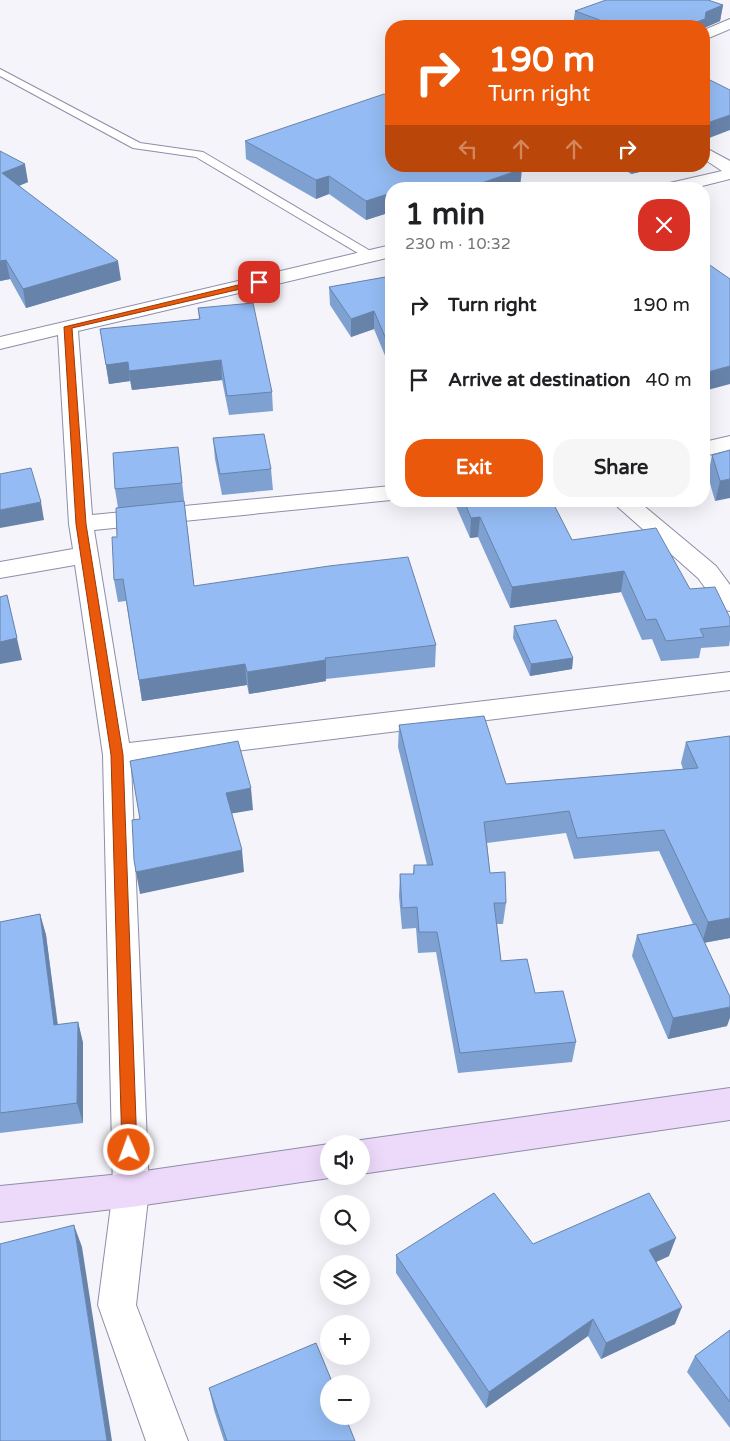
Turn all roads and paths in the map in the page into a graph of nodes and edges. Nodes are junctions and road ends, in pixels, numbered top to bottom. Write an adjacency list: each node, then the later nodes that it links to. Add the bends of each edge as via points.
1 (730, 23): 2 (street)
2 (710, 33)
3 (710, 34): 4 (street)
4 (730, 38)
5 (0, 72): 10 (lane, via 137,146 199,154)
6 (710, 156): 7 (street)
7 (730, 168)
8 (730, 174): 9 (street)
9 (696, 182)
10 (382, 253): 11 (street)
11 (68, 327): 12 (street); 17 (street)
12 (0, 343)
13 (730, 443): 14 (street)
14 (710, 448)
15 (385, 494): 17 (street)
16 (630, 507): 20 (street, via 707,572)
17 (81, 524): 18 (street)
18 (86, 555): 19 (street); 22 (street)
19 (0, 570)
20 (730, 603)
21 (730, 680): 22 (street)
22 (117, 755): 26 (street)
23 (730, 1104): 24 (street)
24 (370, 1156)
25 (320, 1162): 26 (street)
26 (131, 1190): 27 (street); 28 (street, via 117,1304)
27 (0, 1204)
28 (167, 1441)

